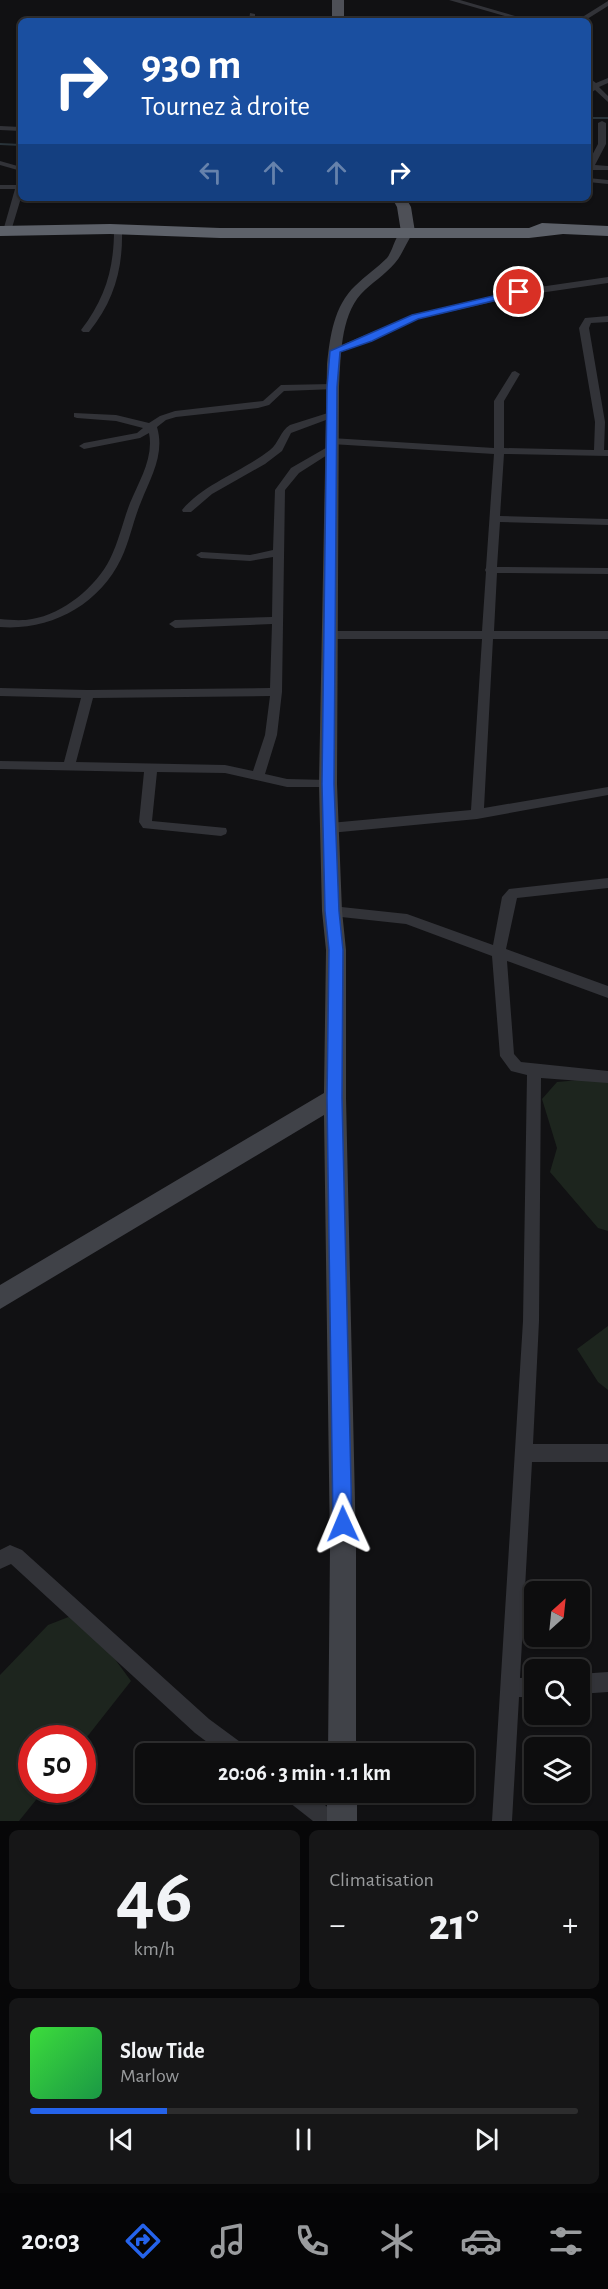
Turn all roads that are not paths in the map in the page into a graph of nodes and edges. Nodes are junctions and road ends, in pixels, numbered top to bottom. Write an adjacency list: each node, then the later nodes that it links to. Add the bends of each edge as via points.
1 (329, 0): 6 (main road)
2 (338, 0): 7 (main road)
3 (452, 0): 8 (street)
4 (608, 3): 10 (street)
5 (512, 7): 9 (street)
6 (329, 18)
7 (338, 18)
8 (517, 18)
9 (520, 18)
10 (584, 18)
11 (608, 80): 13 (street)
12 (591, 82): 13 (street)
13 (595, 86): 14 (street); 15 (street)
14 (591, 90)
15 (608, 100)
16 (0, 128): 17 (street)
17 (18, 129)
18 (604, 129): 19 (street)
19 (605, 144): 21 (street)
20 (0, 163): 22 (street)
21 (591, 165)
22 (18, 168)
23 (591, 168): 24 (street)
24 (608, 168)
25 (591, 180): 26 (street)
26 (608, 182)
27 (18, 186): 28 (street)
28 (0, 188)
29 (18, 191): 32 (street)
30 (390, 201): 34 (main road)
31 (401, 201): 34 (main road, via 404,207)
32 (4, 225): 33 (highway)
33 (118, 230): 34 (highway); 38 (street, via 114,277 100,314)
34 (402, 231): 35 (highway); 39 (main road, via 392,259 354,294 345,309)
35 (608, 231)
36 (608, 280): 39 (street, via 519,292 415,317)
37 (608, 319): 48 (street, via 588,320 584,328)
38 (86, 330)
39 (335, 351): 41 (main road)
40 (515, 374): 47 (street, via 499,401)
41 (332, 387): 42 (main road); 44 (street, via 281,388 266,403 175,414)
42 (331, 415): 45 (main road); 49 (street, via 293,427 278,449 208,492)
43 (77, 416): 44 (street, via 116,418)
44 (152, 427): 46 (street, via 130,438); 57 (street, via 155,445 147,479 114,563 95,587 57,615 37,622)
45 (331, 445): 47 (street); 52 (street, via 285,478 280,490); 59 (main road)
46 (84, 446)
47 (499, 451): 48 (street); 50 (street)
48 (603, 452)
49 (187, 510)
50 (494, 519): 51 (street); 54 (street)
51 (608, 522)
52 (277, 553): 53 (street, via 250,558); 56 (street)
53 (201, 555)
54 (490, 570): 55 (street); 60 (street)
55 (608, 571)
56 (278, 620): 58 (street); 63 (street)
57 (0, 623)
58 (176, 624)
59 (331, 635): 60 (street); 69 (main road)
60 (489, 635): 61 (street); 71 (street)
61 (608, 635)
62 (0, 692): 64 (street)
63 (276, 692): 64 (street); 68 (street, via 272,735)
64 (88, 694): 66 (street)
65 (0, 765): 66 (street)
66 (69, 767): 67 (street)
67 (151, 768): 68 (street, via 225,769); 73 (street, via 145,822 148,825)
68 (258, 775): 69 (street, via 287,783)
69 (328, 784): 72 (main road)
70 (608, 791): 71 (street)
71 (477, 814): 72 (street)
72 (330, 828): 75 (main road)
73 (220, 831)
74 (608, 883): 76 (street, via 514,893 509,897)
75 (332, 911): 76 (street, via 407,919); 80 (main road, via 336,950)
76 (499, 951): 77 (street); 78 (street, via 507,1056 516,1067)
77 (608, 992)
78 (534, 1071): 79 (street); 82 (street, via 531,1321)
79 (608, 1077)
80 (334, 1098): 81 (main road); 90 (main road, via 343,1548)
81 (0, 1298)
82 (524, 1453): 83 (street); 88 (street)
83 (608, 1453)
84 (0, 1560): 89 (street, via 10,1554 16,1556)
85 (608, 1682): 86 (street)
86 (590, 1683)
87 (524, 1687): 88 (street)
88 (511, 1688): 95 (street)
89 (225, 1743)
90 (342, 1743)
91 (305, 1803): 93 (street)
92 (342, 1803): 94 (main road)
93 (329, 1821)
94 (342, 1821)
95 (502, 1821)

